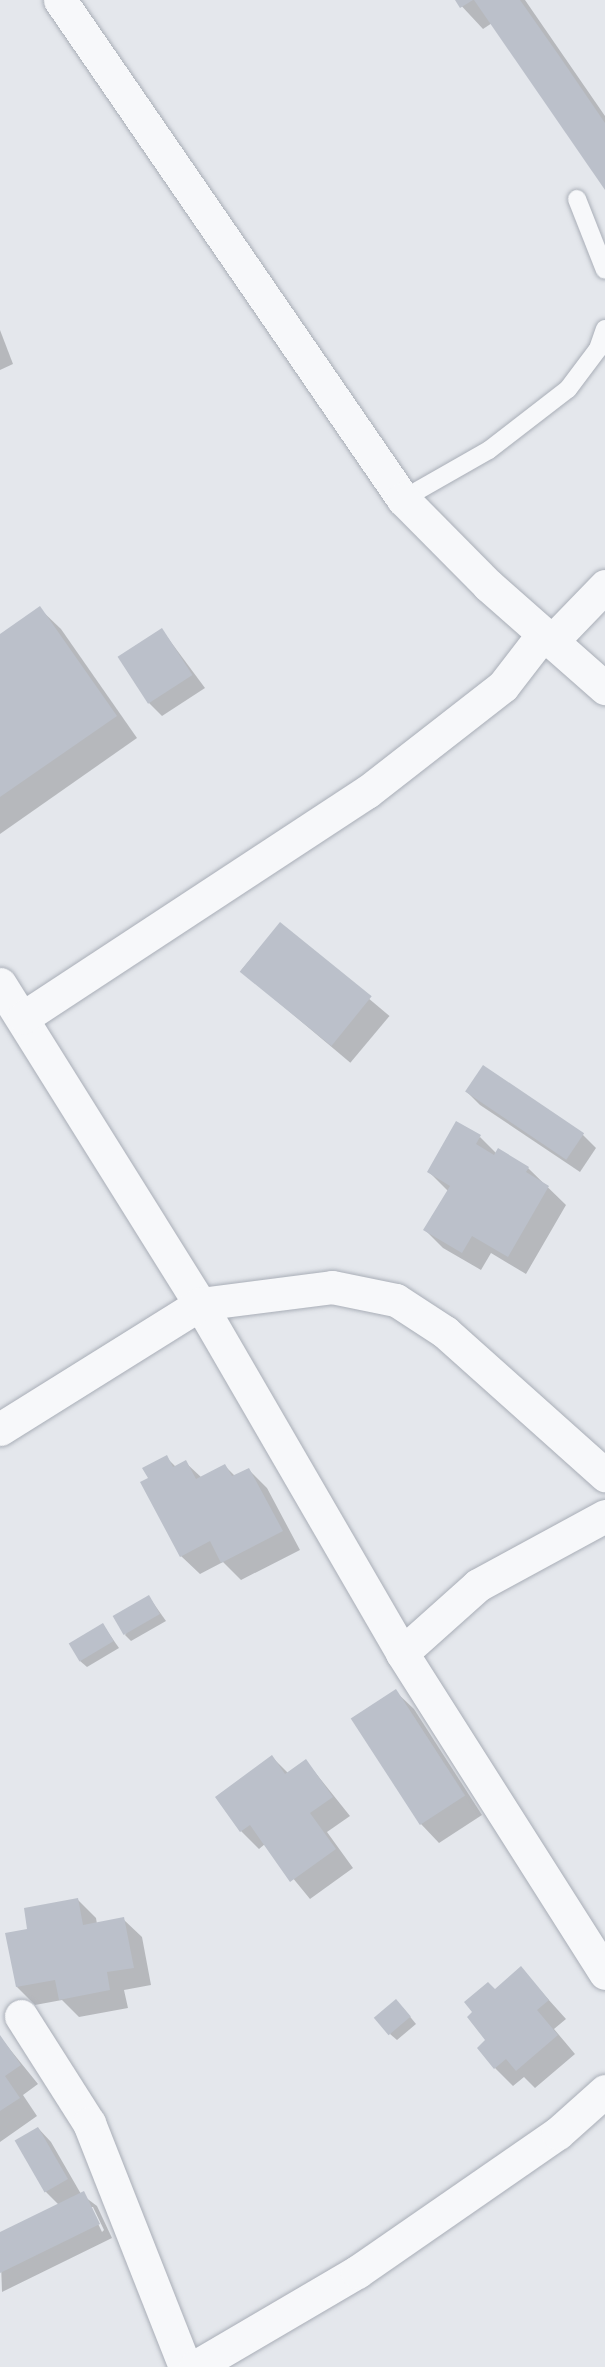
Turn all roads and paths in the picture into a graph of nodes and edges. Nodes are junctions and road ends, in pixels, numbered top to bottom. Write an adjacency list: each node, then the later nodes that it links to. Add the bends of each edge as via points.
1 (60, 0): 5 (street)
2 (577, 199): 3 (lane)
3 (605, 270)
4 (605, 329): 5 (lane, via 598,349 568,389 489,450)
5 (403, 500): 7 (street)
6 (605, 586): 7 (street)
7 (547, 638): 8 (street); 10 (street, via 503,687 367,792)
8 (605, 688)
9 (0, 984): 10 (street)
10 (24, 1017): 11 (street)
11 (200, 1304): 12 (street); 13 (street, via 332,1287 396,1300 445,1332); 15 (street)
12 (0, 1429)
13 (605, 1475)
14 (605, 1516): 15 (street, via 478,1586)
15 (402, 1653): 16 (street)
16 (605, 1973)
17 (21, 2016): 19 (street, via 89,2123)
18 (605, 2091): 20 (street, via 558,2133 357,2272)
19 (185, 2367)
20 (195, 2367)

